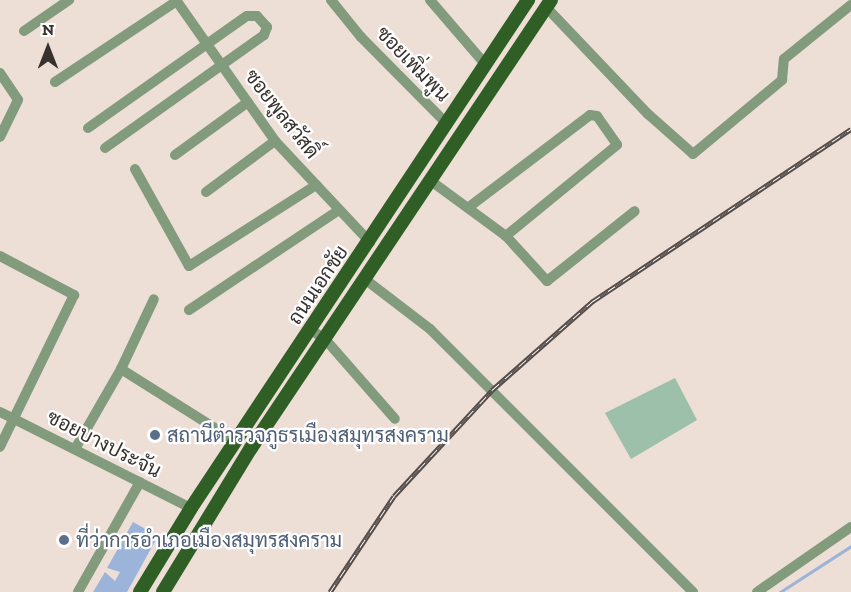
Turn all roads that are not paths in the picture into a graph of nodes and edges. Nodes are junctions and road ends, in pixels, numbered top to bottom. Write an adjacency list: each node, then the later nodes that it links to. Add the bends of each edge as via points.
1 (69, 0): 8 (street)
2 (331, 0): 15 (street, ซอยเพิ่มพูน, via 361,37)
3 (430, 0): 10 (street)
4 (528, 0): 10 (main road, ถนนเอกชัย)
5 (176, 1): 9 (street, ซอยพูลสวัสดิ์); 13 (street)
6 (548, 4): 7 (street, via 648,114 693,154 782,80 784,59); 22 (main road, ถนนเอกชัย)
7 (851, 5)
8 (24, 31)
9 (206, 42): 11 (street, ซอยพูลสวัสดิ์); 11 (street, via 247,16 257,16 267,27 264,35); 16 (street)
10 (486, 64): 15 (main road, ถนนเอกชัย)
11 (221, 65): 14 (street, ซอยพูลสวัสดิ์); 19 (street)
12 (0, 73): 17 (street, via 18,100)
13 (55, 82)
14 (248, 102): 18 (street, ซอยพูลสวัสดิ์); 20 (street)
15 (447, 124): 29 (main road, ถนนเอกชัย)
16 (88, 128)
17 (0, 137)
18 (275, 141): 23 (street, ซอยพูลสวัสดิ์); 24 (street)
19 (105, 148)
20 (175, 155)
21 (135, 169): 23 (street, via 189,266)
22 (431, 181): 25 (street); 31 (main road, ถนนเอกชัย)
23 (316, 185): 26 (street, ซอยพูลสวัสดิ์)
24 (206, 192)
25 (469, 207): 28 (street); 28 (street, via 590,115 597,116 617,145)
26 (339, 210): 29 (street, ซอยพูลสวัสดิ์); 33 (street)
27 (635, 211): 28 (street, via 547,281)
28 (506, 236)
29 (370, 242): 34 (main road, ถนนเอกชัย)
30 (0, 256): 38 (street, via 74,295)
31 (366, 279): 35 (main road, ถนนเอกชัย); 49 (street, via 430,330)
32 (154, 300): 36 (street)
33 (189, 310)
34 (311, 330): 35 (street); 40 (main road, ถนนเอกชัย)
35 (325, 339): 39 (street); 48 (main road, ถนนเอกชัย)
36 (121, 369): 40 (street); 42 (street)
37 (0, 412): 38 (street, ซอยบางประจัน)
38 (13, 418): 41 (street); 42 (street, ซอยบางประจัน)
39 (395, 419)
40 (237, 442): 44 (main road, ถนนเอกชัย)
41 (0, 447)
42 (75, 449): 43 (street, ซอยบางประจัน)
43 (140, 482): 44 (street, ซอยบางประจัน); 46 (street)
44 (191, 508): 47 (main road, ถนนเอกชัย)
45 (851, 527): 50 (street)
46 (78, 592)
47 (140, 592)
48 (163, 592)
49 (693, 592)
50 (757, 592)

